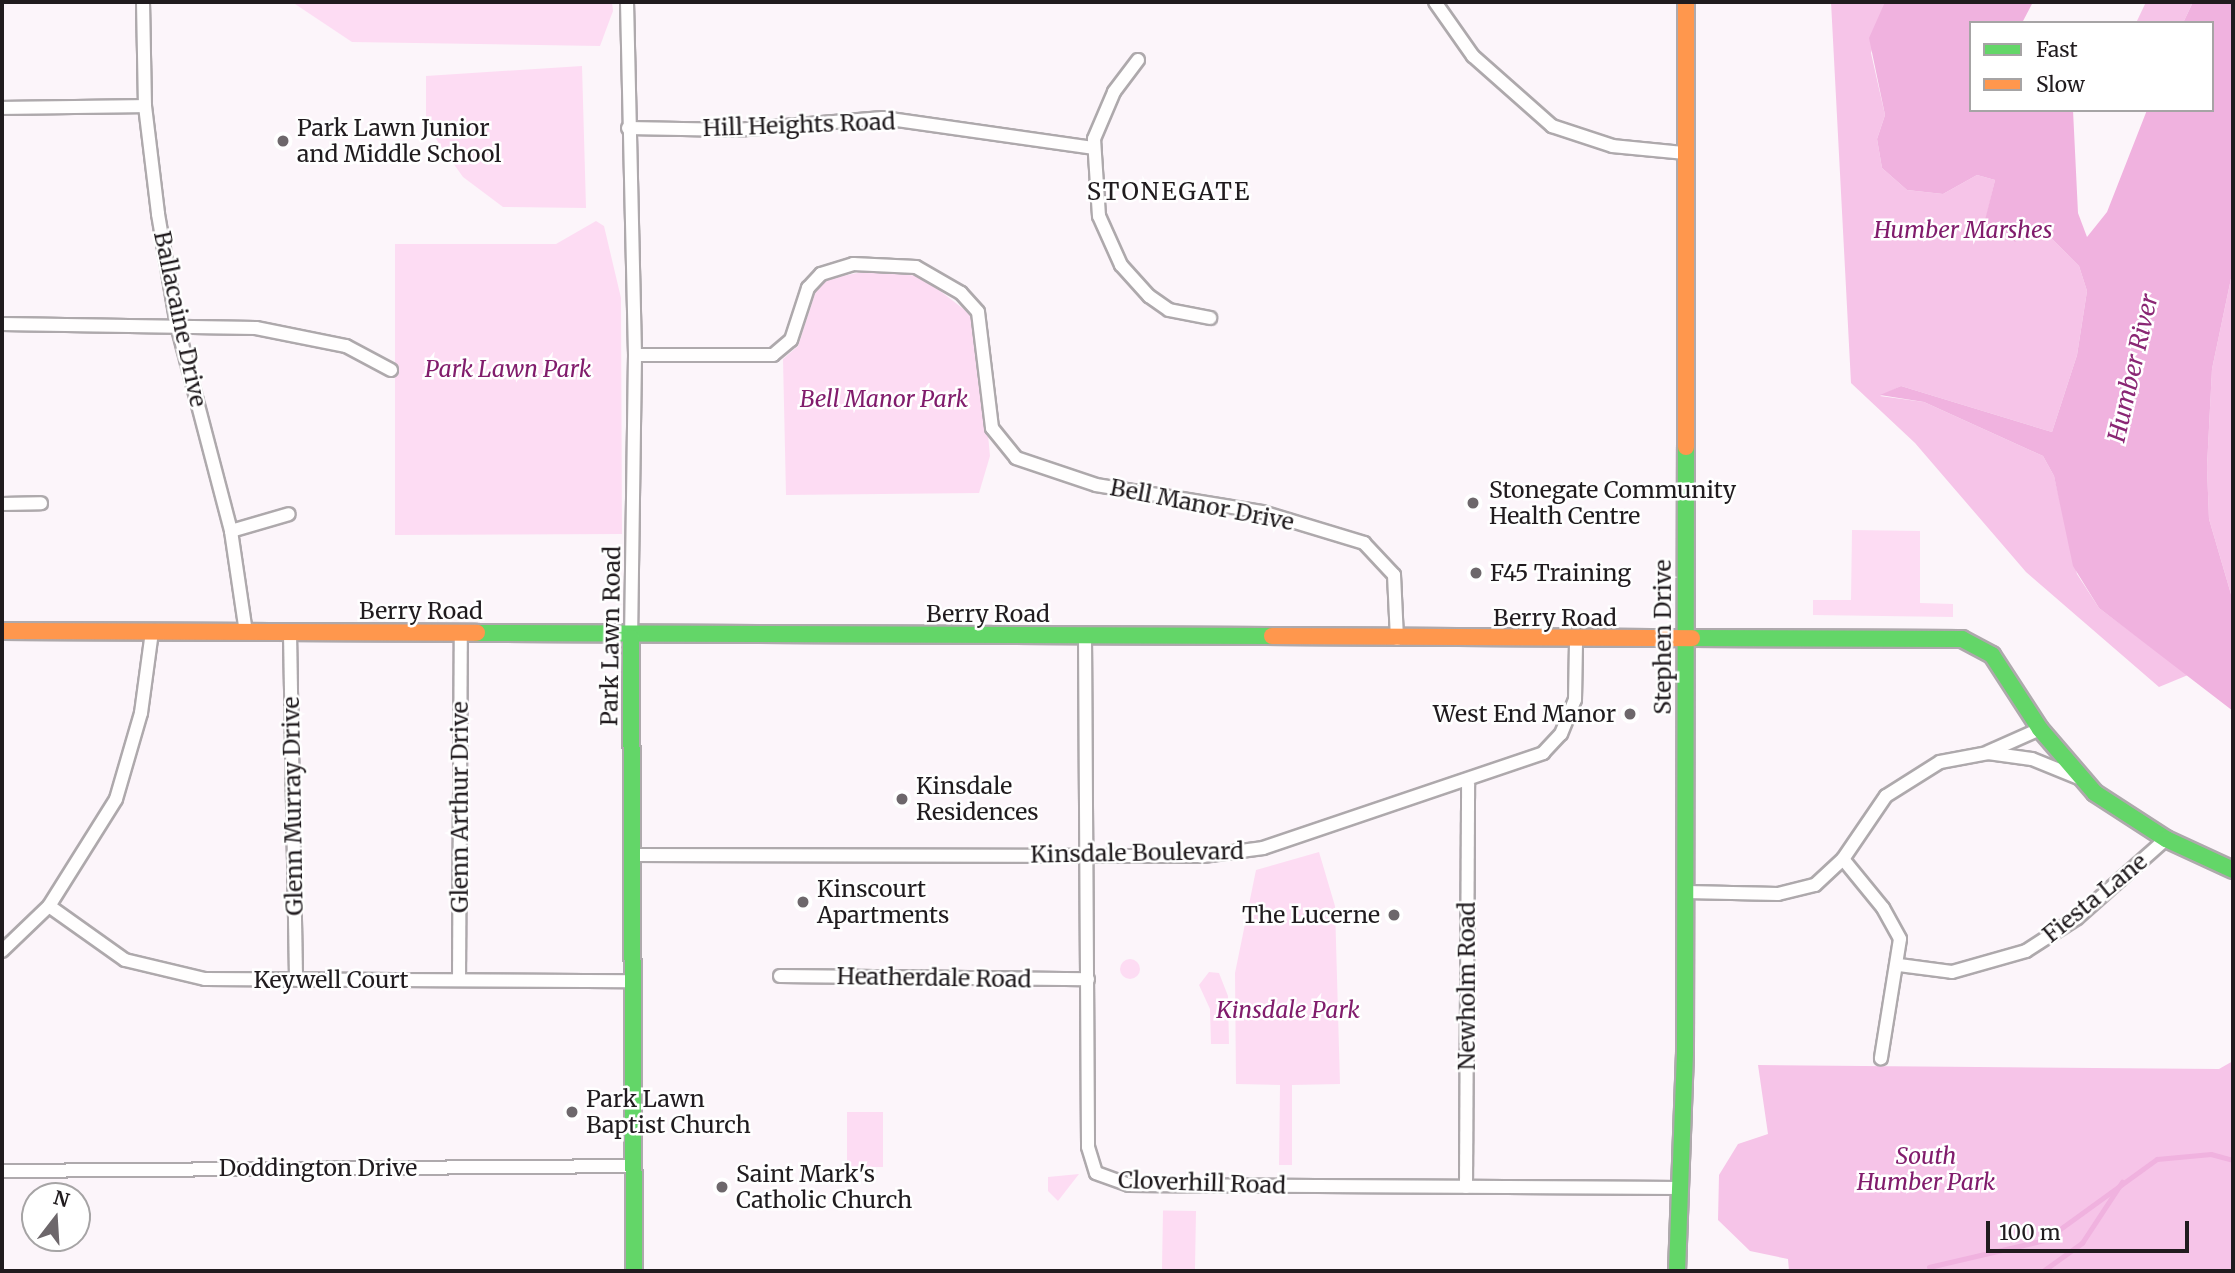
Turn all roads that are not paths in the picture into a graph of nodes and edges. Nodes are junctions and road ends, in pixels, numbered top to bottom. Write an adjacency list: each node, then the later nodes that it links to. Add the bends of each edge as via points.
1 (143, 2): 6 (street, Ballacaine Drive)
2 (627, 2): 8 (street, Park Lawn Road)
3 (1435, 2): 10 (street, via 1473,57 1552,125 1613,146)
4 (1686, 2): 10 (street, Stephen Drive)
5 (1138, 60): 9 (street, via 1100,120)
6 (145, 106): 7 (street); 13 (street, Ballacaine Drive)
7 (2, 108)
8 (628, 128): 9 (street, Hill Heights Road, via 736,130 883,118); 14 (street, Park Lawn Road)
9 (1093, 148): 11 (street, via 1099,216 1121,265 1169,310)
10 (1685, 153): 29 (street, Stephen Drive)
11 (1210, 318)
12 (2, 324): 13 (street)
13 (177, 325): 15 (street, via 296,335 358,351); 19 (street, Ballacaine Drive)
14 (635, 355): 26 (street, Park Lawn Road); 27 (street, Bell Manor Drive, via 748,357 786,347 808,288 830,269 880,262 916,267 961,293 978,312 992,429 1016,458 1096,485 1262,512 1364,543 1394,575)
15 (391, 370)
16 (41, 503): 17 (street)
17 (2, 504)
18 (289, 514): 19 (street)
19 (231, 531): 22 (street, Ballacaine Drive)
20 (2, 631): 21 (street, Berry Road)
21 (152, 632): 22 (street, Berry Road); 40 (street, via 141,713 116,799)
22 (246, 632): 23 (street, Berry Road)
23 (290, 633): 24 (street, Berry Road); 45 (street, Glenn Murray Drive)
24 (461, 634): 26 (street, Berry Road); 46 (street, Glenn Arthur Drive)
25 (1085, 637): 26 (street, Berry Road); 27 (street, Berry Road); 36 (street, Cloverhill Road)
26 (631, 638): 35 (street, Park Lawn Road)
27 (1397, 639): 28 (street, Berry Road)
28 (1576, 640): 29 (street, Berry Road); 33 (street, Kinsdale Boulevard, via 1575,699 1561,734 1543,753)
29 (1685, 641): 30 (street, Berry Road, via 1973,642 2001,668); 39 (street, Stephen Drive)
30 (2040, 729): 31 (street); 32 (street)
31 (1988, 753): 32 (street, via 2032,760); 37 (street, via 1940,762 1905,780 1870,813)
32 (2081, 778): 34 (street)
33 (1468, 784): 36 (street, Kinsdale Boulevard, via 1240,853); 51 (street, Newholm Road)
34 (2166, 839): 38 (street); 42 (street, Fiesta Lane, via 2077,918 2026,951 1952,972)
35 (633, 855): 36 (street, Kinsdale Boulevard); 47 (street, Park Lawn Road)
36 (1087, 856): 44 (street, Cloverhill Road)
37 (1843, 859): 39 (street, via 1815,885 1792,893); 42 (street, via 1898,929)
38 (2233, 870)
39 (1685, 892): 52 (street, Stephen Drive)
40 (49, 906): 41 (street); 45 (street, Keywell Court, via 101,946 153,970 205,979)
41 (2, 951)
42 (1899, 965): 48 (street)
43 (780, 976): 44 (street, Heatherdale Road)
44 (1088, 979): 51 (street, Cloverhill Road, via 1088,1147 1093,1167 1109,1182)
45 (296, 980): 46 (street, Keywell Court)
46 (458, 980): 47 (street, Keywell Court)
47 (633, 981): 49 (street, Park Lawn Road)
48 (1881, 1058)
49 (634, 1166): 50 (street, Doddington Drive); 53 (street, Park Lawn Road)
50 (2, 1171)
51 (1466, 1187): 52 (street, Cloverhill Road)
52 (1679, 1188): 54 (street, Stephen Drive)
53 (634, 1271)
54 (1677, 1271)

